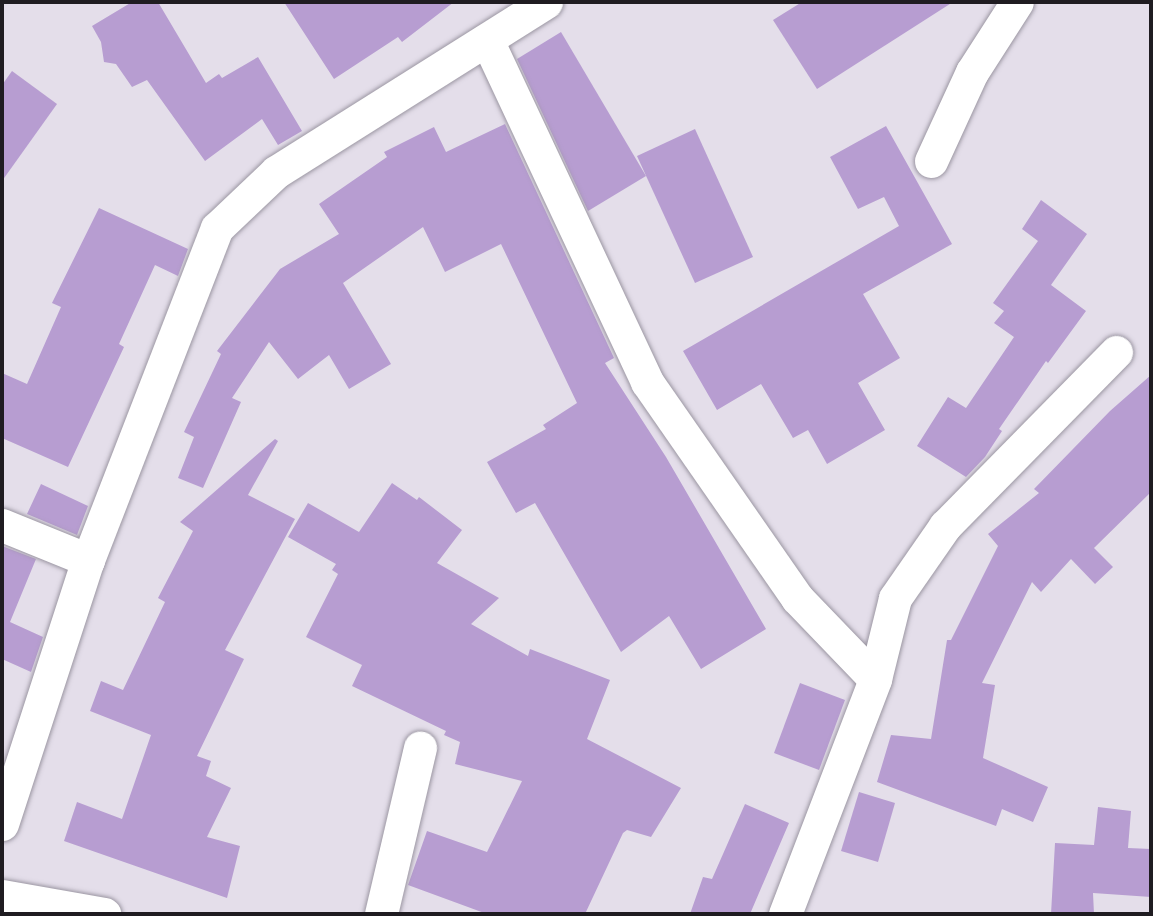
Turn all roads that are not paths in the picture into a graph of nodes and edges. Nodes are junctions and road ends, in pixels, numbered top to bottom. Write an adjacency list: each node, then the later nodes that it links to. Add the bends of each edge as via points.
1 (546, 2): 3 (street)
2 (1017, 2): 4 (street, via 972,72)
3 (487, 40): 7 (street, via 275,172 217,228); 8 (street, via 647,382 797,598)
4 (931, 161)
5 (1116, 352): 8 (street, via 945,526 895,598)
6 (2, 525): 7 (street)
7 (88, 560): 10 (street)
8 (875, 679): 14 (street)
9 (420, 748): 13 (street)
10 (2, 824)
11 (2, 896): 12 (street)
12 (104, 914)
13 (381, 914)
14 (785, 914)

